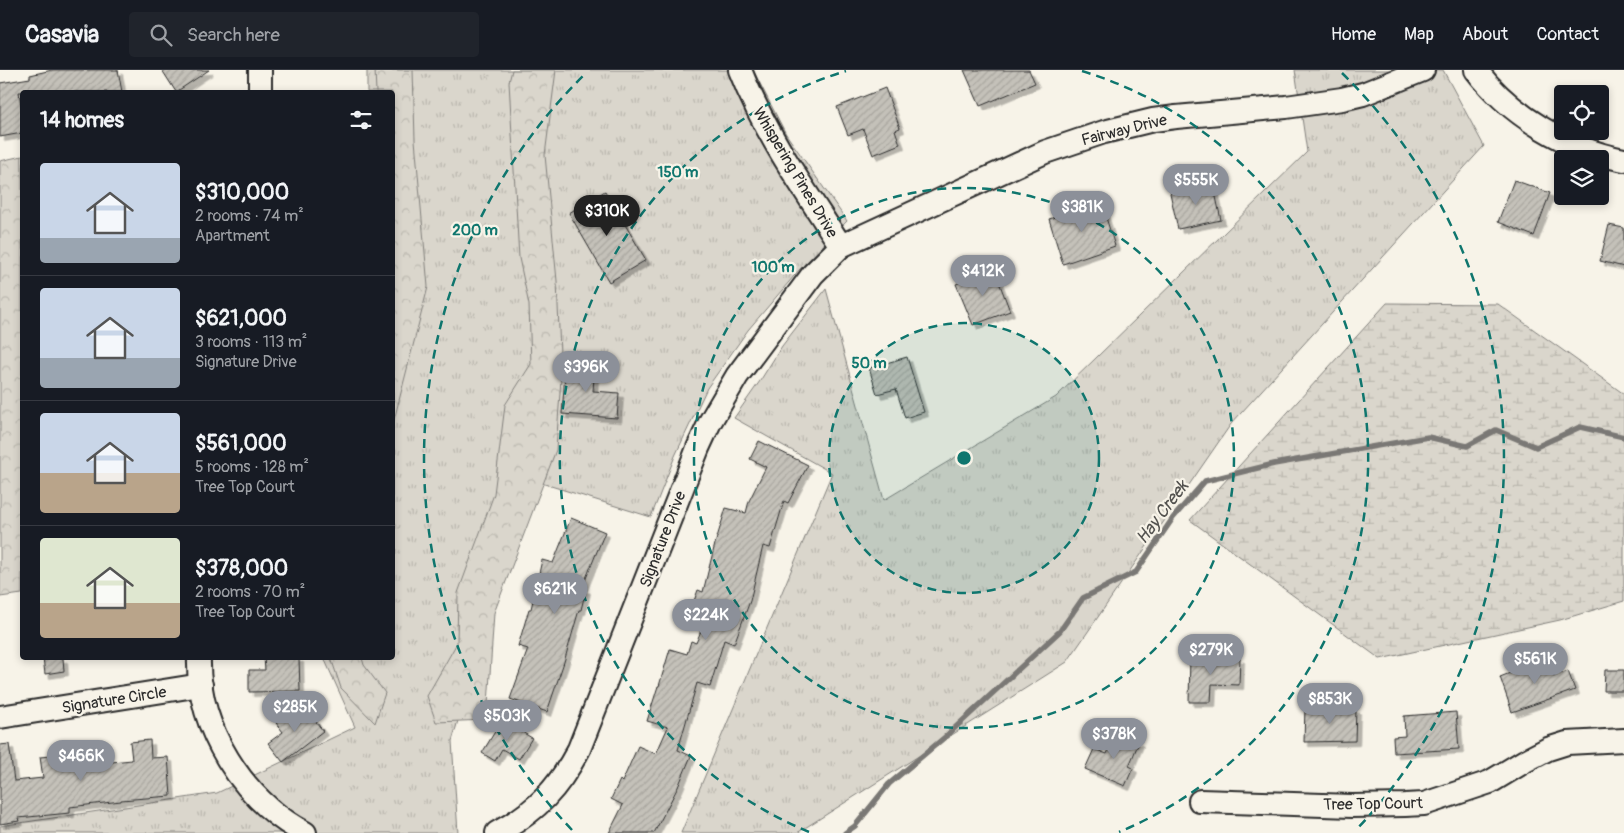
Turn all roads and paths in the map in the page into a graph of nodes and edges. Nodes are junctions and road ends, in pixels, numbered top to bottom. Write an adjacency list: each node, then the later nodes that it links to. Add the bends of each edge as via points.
1 (260, 70): 5 (street)
2 (740, 70): 7 (street, Whispering Pines Drive, via 776,144)
3 (1424, 70): 7 (street, Fairway Drive, via 1342,99 1176,116 1104,132 1045,152)
4 (1476, 70): 6 (street, via 1518,113 1542,128 1595,152)
5 (260, 90)
6 (1624, 160)
7 (841, 246): 14 (street, Signature Drive, via 814,274 766,337 737,376 710,422 580,749 569,768 557,786 527,814)
8 (199, 660): 9 (street)
9 (200, 685): 10 (street, Signature Circle); 13 (street, via 215,734 234,769 268,807)
10 (0, 718)
11 (1624, 740): 12 (street, Tree Top Court, via 1566,743 1548,749 1490,782 1424,804 1352,806)
12 (1200, 801)
13 (305, 833)
14 (497, 833)

